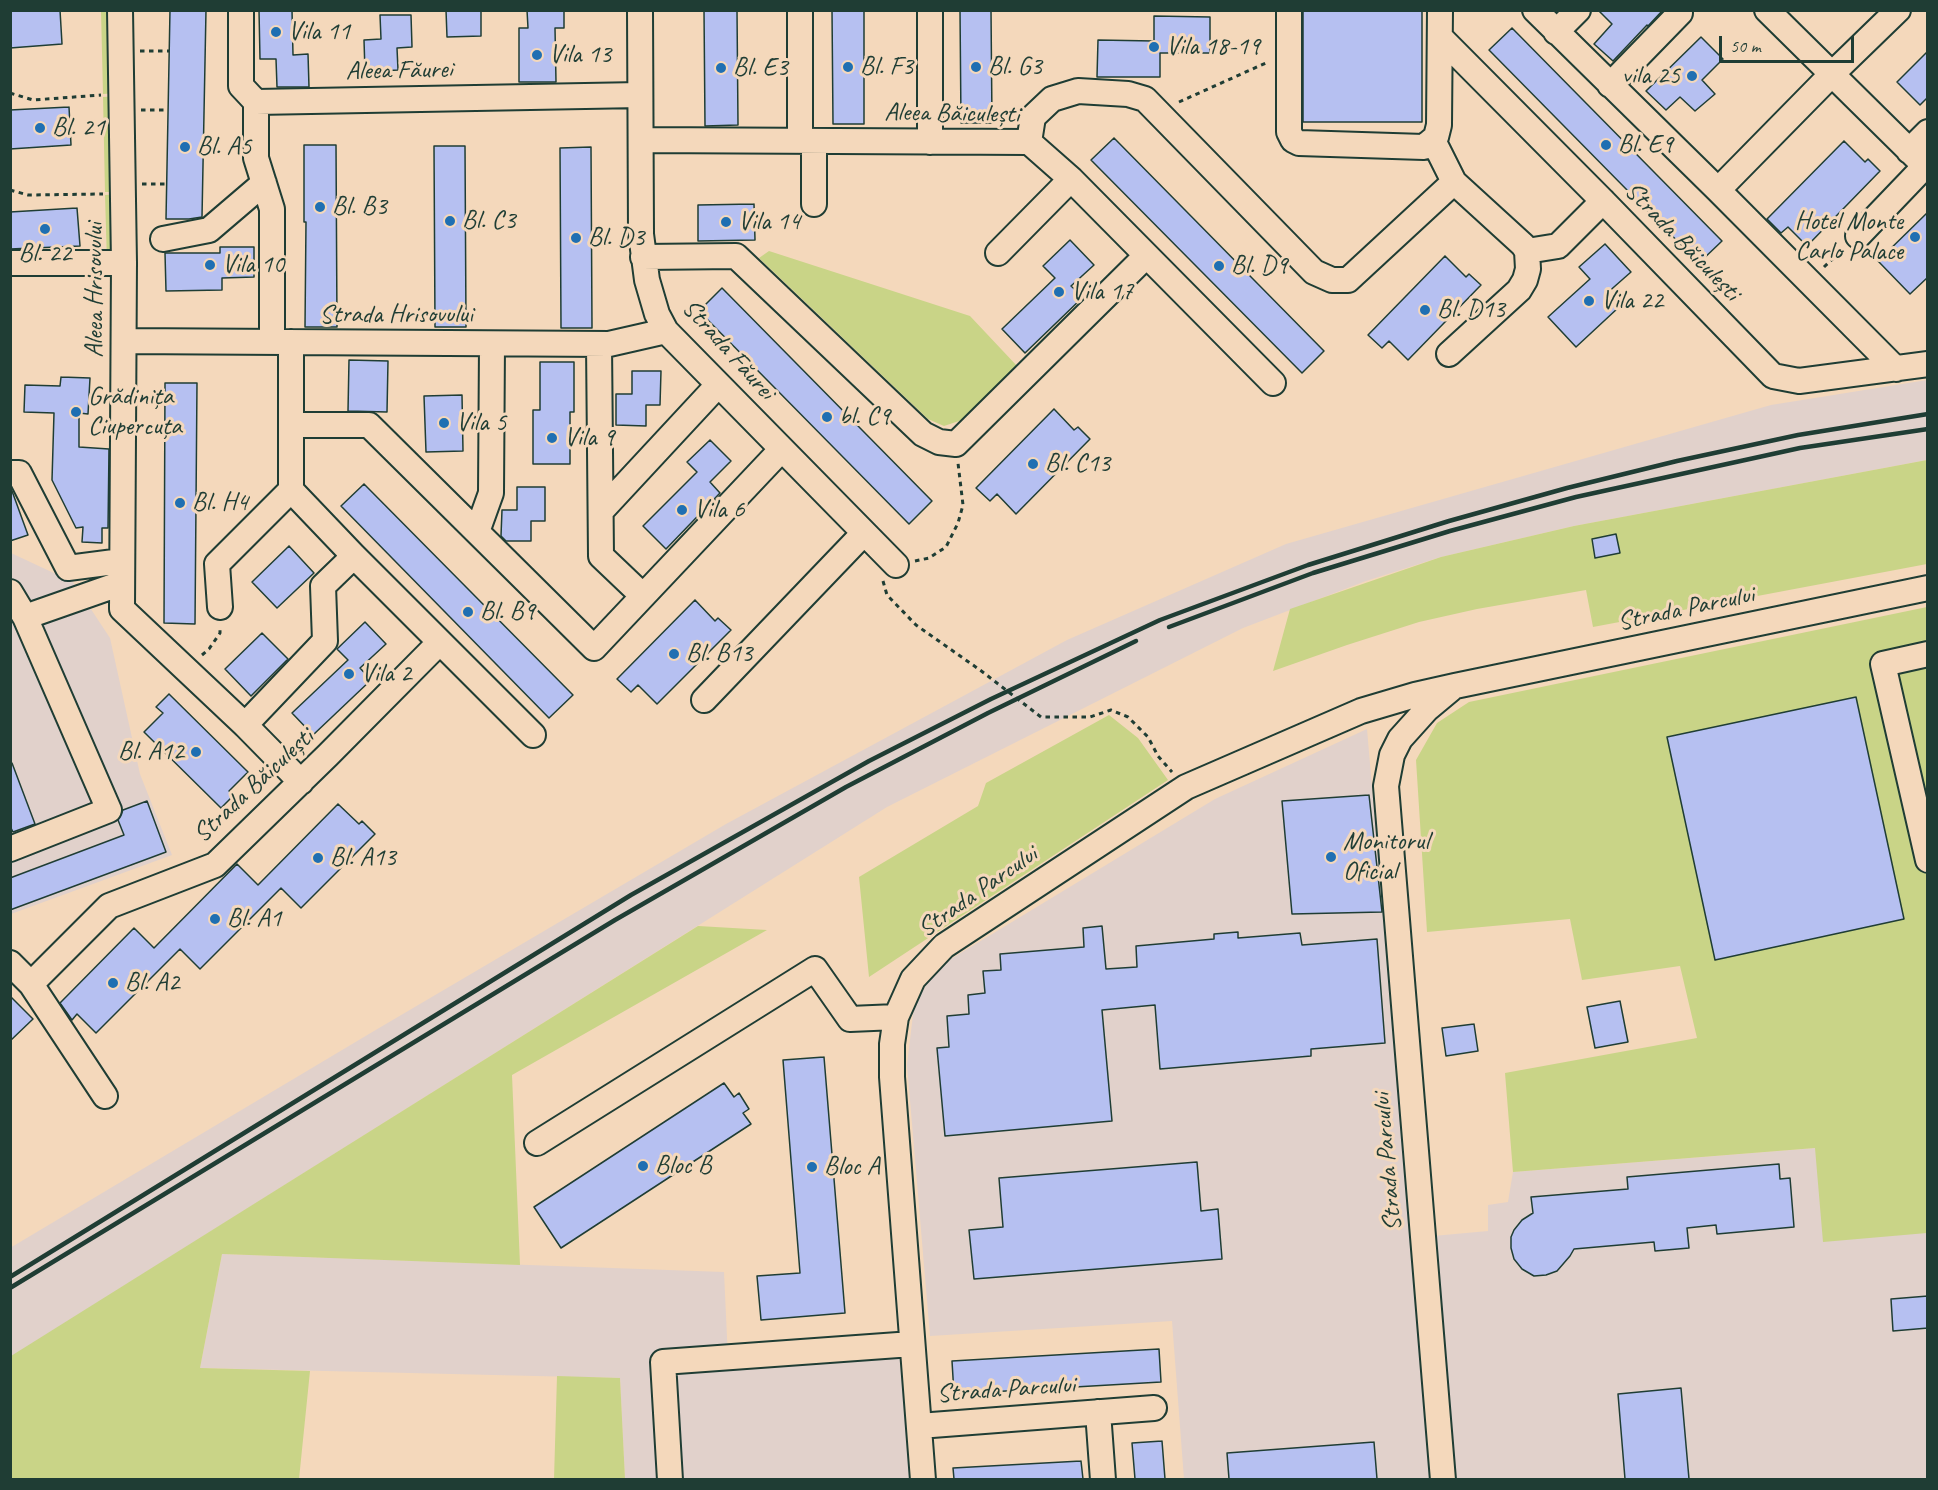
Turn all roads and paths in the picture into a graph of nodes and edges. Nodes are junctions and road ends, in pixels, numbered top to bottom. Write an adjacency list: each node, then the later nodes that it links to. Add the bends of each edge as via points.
1 (120, 10): 16 (street, Aleea Hrisovului)
2 (240, 10): 23 (street, via 241,86)
3 (640, 10): 21 (street, Strada Făurei)
4 (800, 10): 29 (street)
5 (930, 10): 30 (street)
6 (1289, 10): 17 (street)
7 (1440, 10): 14 (street)
8 (1534, 10): 13 (street)
9 (1578, 10): 13 (street)
10 (1767, 10): 18 (street)
11 (1898, 10): 18 (street)
12 (1680, 13): 19 (street)
13 (1556, 32): 19 (street)
14 (1440, 37): 28 (street, via 1439,126); 39 (street, Strada Băiculești)
15 (169, 51): 16 (path)
16 (120, 52): 22 (street, Aleea Hrisovului)
17 (1289, 52): 25 (path); 28 (street, via 1289,132 1296,142 1424,147)
18 (1832, 74): 32 (street); 37 (street)
19 (1610, 86): 37 (street)
20 (10, 93): 22 (path, via 33,100)
21 (640, 95): 23 (street, Aleea Făurei); 27 (street, Strada Făurei)
22 (121, 102): 24 (path); 38 (street, Aleea Hrisovului)
23 (256, 102): 35 (street, via 256,158)
24 (168, 110)
25 (1157, 112): 31 (street, via 1145,99 1128,94 1078,91 1052,99 1033,117); 34 (street, via 1314,272 1332,280 1348,280)
26 (1928, 132): 32 (street)
27 (641, 140): 29 (street, Aleea Băiculești); 46 (street, Strada Făurei)
28 (1433, 140): 34 (street)
29 (807, 141): 30 (street, Aleea Băiculești); 40 (street)
30 (930, 142): 31 (street, Aleea Băiculești)
31 (1029, 142): 33 (street, Aleea Băiculești)
32 (1909, 151): 41 (street, via 1925,166)
33 (1071, 179): 44 (street); 45 (street, Aleea Băiculești)
34 (1454, 182): 43 (street)
35 (264, 183): 42 (street, via 209,230); 52 (street, via 272,209)
36 (10, 190): 38 (path, via 28,195)
37 (1718, 190): 49 (street)
38 (123, 193): 48 (street, Aleea Hrisovului)
39 (1603, 201): 43 (street, via 1558,246); 57 (street, Strada Băiculești, via 1773,376 1799,381)
40 (814, 204)
41 (1858, 236): 49 (path)
42 (163, 239)
43 (1527, 251): 55 (street, via 1526,280 1519,290)
44 (998, 253)
45 (1146, 256): 58 (street, Aleea Băiculești); 61 (street)
46 (643, 257): 50 (street, Strada Făurei, via 651,297); 61 (street, via 736,256 923,434 939,442)
47 (10, 263): 48 (street)
48 (124, 263): 51 (street, Aleea Hrisovului)
49 (1808, 281): 57 (street)
50 (666, 331): 54 (street, Strada Hrisovului); 59 (street, Strada Făurei)
51 (124, 341): 52 (street, Strada Hrisovului); 70 (street, Aleea Hrisovului)
52 (282, 342): 53 (street, Strada Hrisovului); 60 (street)
53 (492, 344): 54 (street, Strada Hrisovului); 66 (street, via 491,493)
54 (599, 344): 65 (street)
55 (1449, 354)
56 (1928, 364): 57 (street, Strada Băiculești)
57 (1896, 369)
58 (1273, 383)
59 (718, 385): 62 (street, Strada Făurei); 65 (street)
60 (291, 425): 64 (street); 66 (street, via 369,425)
61 (956, 444): 69 (path, via 963,505 958,523 946,547 929,558)
62 (782, 450): 67 (street, Strada Făurei); 73 (street)
63 (10, 473): 70 (street, via 19,473 68,568)
64 (291, 490): 68 (street); 74 (street, via 217,564)
65 (601, 511): 73 (street, via 601,556)
66 (477, 532): 73 (street, via 594,648)
67 (863, 534): 69 (street, Strada Făurei); 80 (street)
68 (354, 556): 76 (street); 81 (street, via 323,586 325,641)
69 (896, 565): 84 (path, via 882,575 887,595 916,625 1041,717 1090,717 1111,710 1128,717)
70 (122, 572): 75 (street); 78 (street, Aleea Hrisovului, via 122,609)
71 (1928, 588): 79 (street, Strada Parcului)
72 (10, 592): 75 (street)
73 (643, 596)
74 (220, 607): 78 (path, via 220,633)
75 (25, 617): 85 (street, via 108,810)
76 (440, 642): 82 (street); 83 (street, Strada Băiculești)
77 (1928, 654): 86 (street, via 1883,664)
78 (187, 669): 81 (street, Aleea Hrisovului)
79 (1455, 686): 84 (street, Strada Parcului, via 1361,711); 99 (street, Strada Parcului, via 1400,739 1392,755 1386,786)
80 (704, 700)
81 (245, 725): 83 (street, Aleea Hrisovului)
82 (533, 735)
83 (302, 782): 88 (street, Strada Băiculești, via 215,865 109,906)
84 (1186, 787): 89 (street, Strada Parcului, via 944,946 913,979)
85 (10, 849)
86 (1928, 860)
87 (10, 963): 88 (street)
88 (30, 984): 90 (street)
89 (896, 1017): 91 (street, via 850,1018 815,969); 92 (street, Strada Parcului, via 892,1077)
90 (105, 1096)
91 (537, 1143)
92 (912, 1344): 95 (street, Strada Parcului); 96 (street, via 663,1362)
93 (1154, 1408): 94 (street, Strada Parcului)
94 (1098, 1412): 95 (street, Strada Parcului); 98 (street, Strada Parcului)
95 (918, 1426): 97 (street, Strada Parcului)
96 (669, 1479)
97 (923, 1479)
98 (1103, 1479)
99 (1443, 1479)

